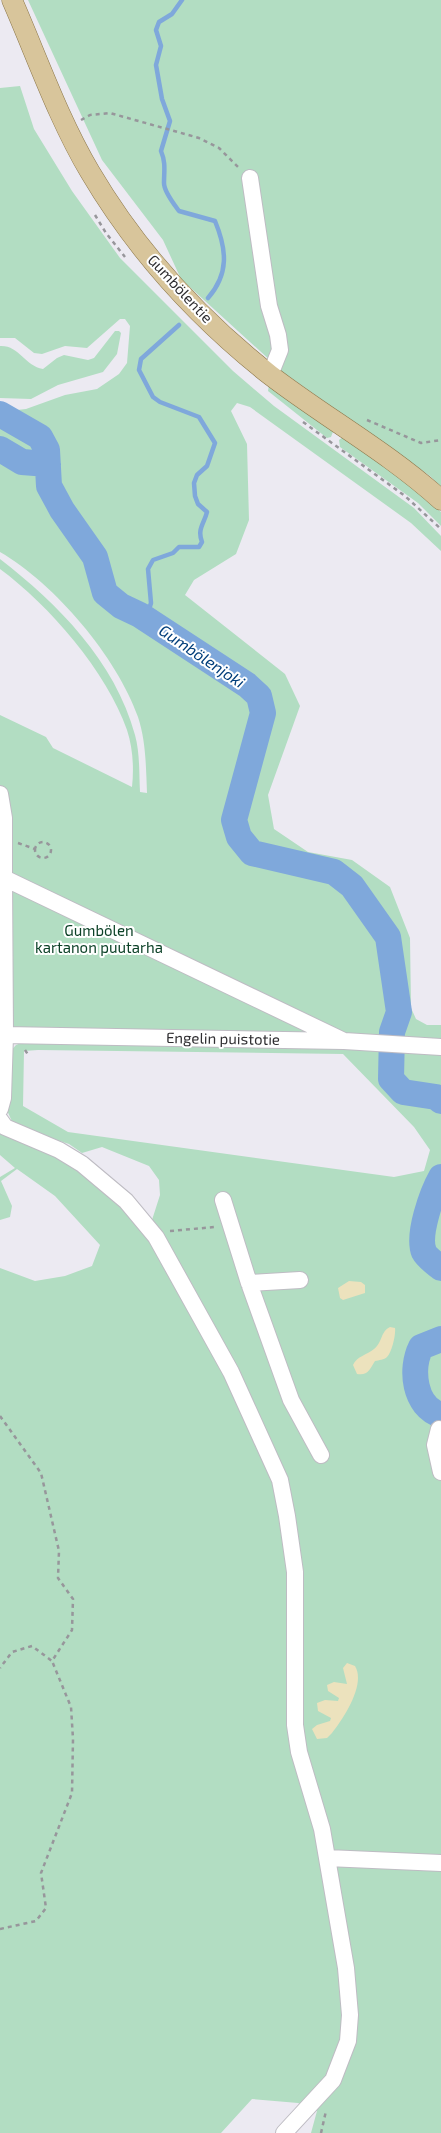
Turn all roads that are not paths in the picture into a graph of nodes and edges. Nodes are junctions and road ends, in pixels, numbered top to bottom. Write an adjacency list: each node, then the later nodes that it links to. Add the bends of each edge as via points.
1 (12, 0): 3 (main road, Gumbölentie, via 67,126 90,172 123,224 152,260 224,334)
2 (250, 178): 3 (street, via 269,306 279,343 277,362)
3 (270, 375): 4 (main road, Gumbölentie, via 418,479)
4 (441, 500)
5 (0, 794): 6 (street, via 4,818)
6 (4, 878): 7 (street); 9 (street)
7 (2, 955): 8 (street)
8 (4, 1035): 9 (street, Engelin puistotie); 11 (street)
9 (344, 1042): 10 (street, Engelin puistotie)
10 (441, 1047)
11 (0, 1109)
12 (0, 1120): 19 (street, via 5,1127 59,1150 82,1164 126,1202 156,1237 231,1372 280,1480 294,1572 295,1725 299,1752)
13 (223, 1200): 15 (street)
14 (300, 1280): 15 (street)
15 (249, 1283): 17 (street, via 291,1400)
16 (439, 1429): 18 (street, via 435,1445)
17 (321, 1455)
18 (441, 1472)
19 (328, 1858): 20 (street); 21 (street, via 346,1968 350,2015 348,2041 332,2080)
20 (441, 1863)
21 (284, 2133)

